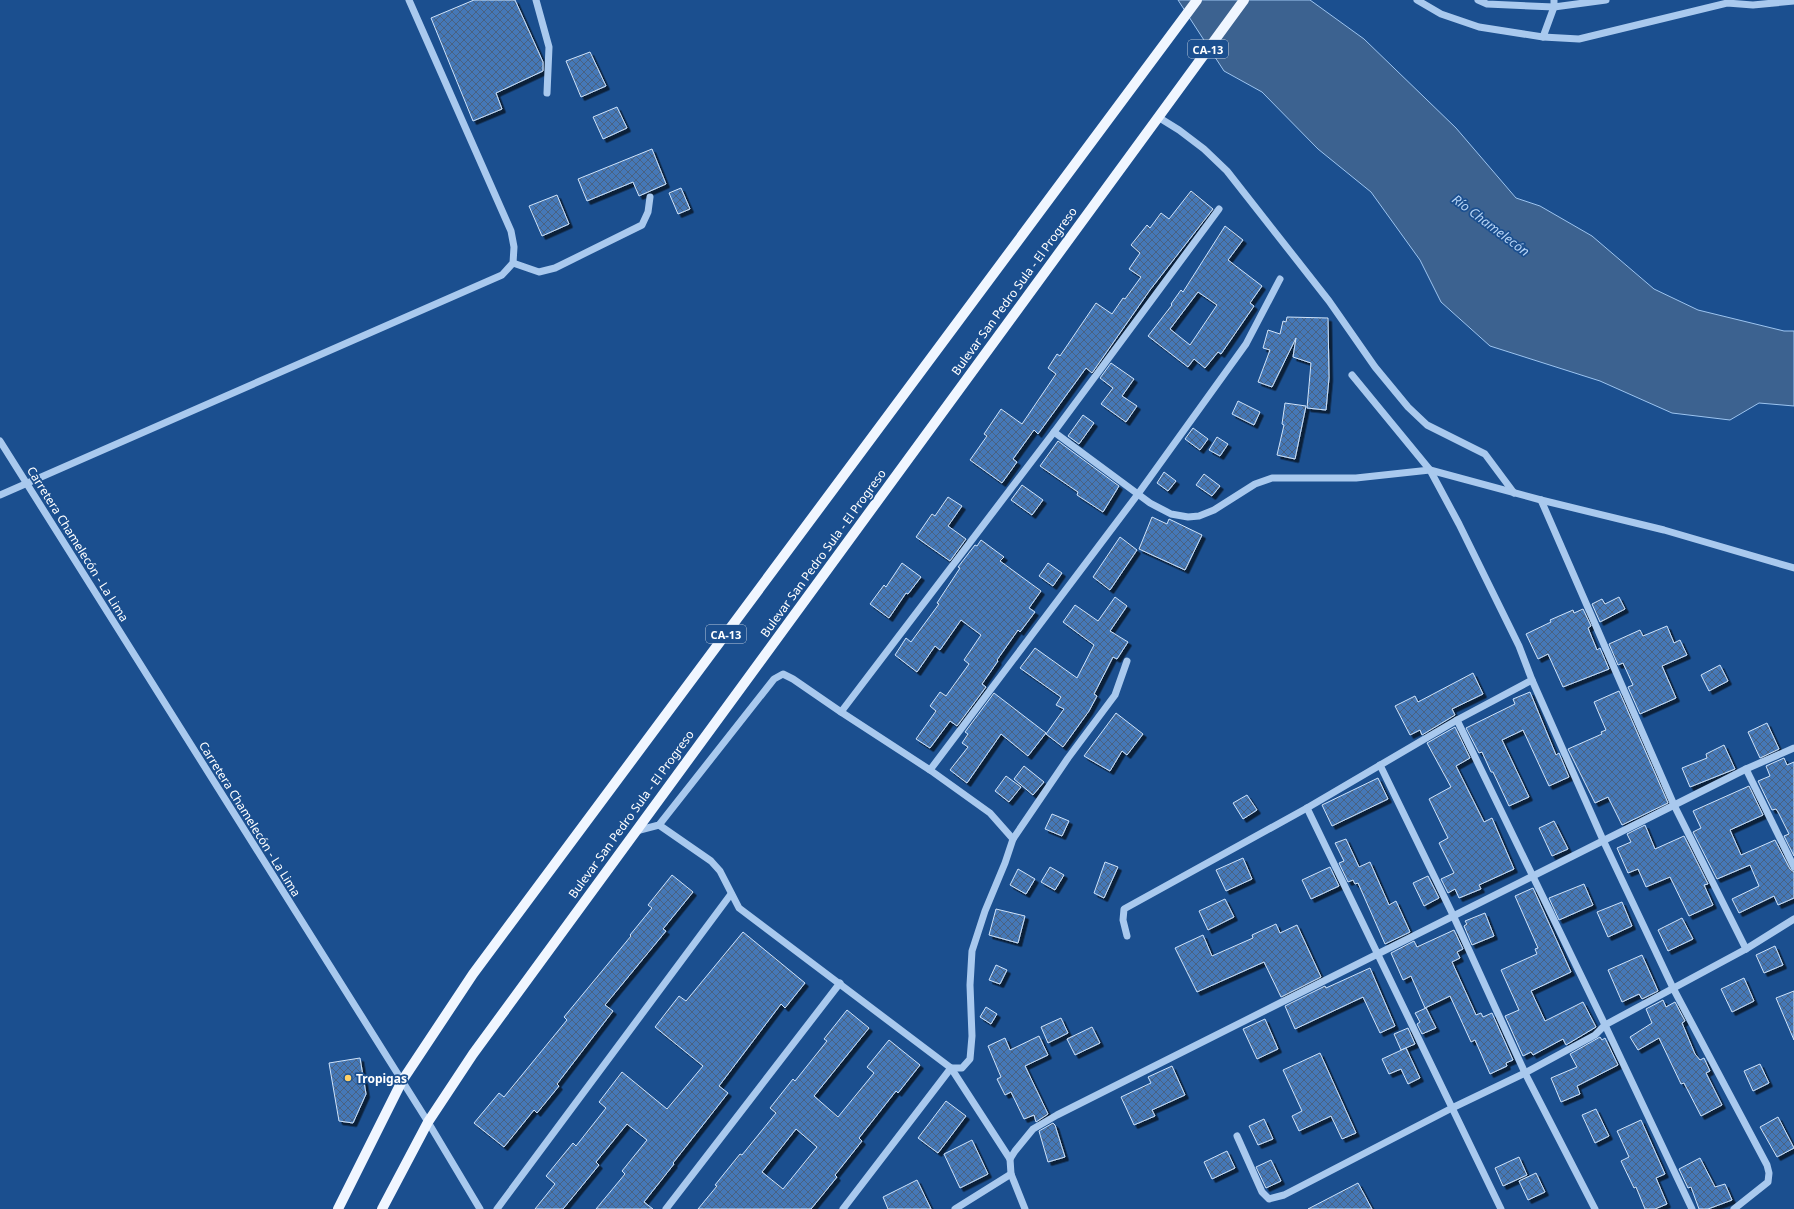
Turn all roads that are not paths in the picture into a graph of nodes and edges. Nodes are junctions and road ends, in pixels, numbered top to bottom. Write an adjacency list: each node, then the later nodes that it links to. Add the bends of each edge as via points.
1 (409, 0): 16 (street, via 511,231)
2 (536, 0): 12 (street, via 549,47)
3 (1197, 0): 55 (main road, CA-13, via 473,974)
4 (1244, 0): 13 (main road, Bulevar San Pedro Sula - El Progreso / CA-13)
5 (1417, 0): 11 (street, via 1441,14 1479,27)
6 (1478, 0): 10 (street, via 1487,4)
7 (1606, 0): 10 (street)
8 (1728, 1): 9 (street, via 1753,5); 11 (street, via 1579,39)
9 (1794, 1)
10 (1554, 4): 11 (street)
11 (1544, 37)
12 (547, 93)
13 (1158, 117): 23 (street, via 1204,149 1227,171 1329,301 1375,368 1408,407 1427,425 1485,454); 39 (main road, Bulevar San Pedro Sula - El Progreso / CA-13)
14 (650, 197): 16 (street, via 648,212 642,225 555,268 539,272)
15 (1219, 209): 19 (street)
16 (513, 263): 22 (street, via 502,275)
17 (1280, 278): 24 (street, via 1246,344)
18 (1352, 375): 21 (street)
19 (1054, 432): 24 (street); 30 (street)
20 (0, 441): 22 (street, Carretera Chamelecón - La Lima)
21 (1430, 470): 23 (street); 24 (street, via 1356,478 1272,478 1255,484 1214,510 1194,517 1171,514); 29 (street, via 1513,633)
22 (27, 483): 25 (street); 55 (street, Carretera Chamelecón - La Lima)
23 (1514, 493): 26 (street)
24 (1138, 494): 35 (street)
25 (0, 495)
26 (1541, 500): 27 (street, via 1664,530); 36 (street)
27 (1794, 568)
28 (1127, 661): 40 (street, via 1115,695)
29 (1532, 680): 31 (street); 41 (street)
30 (841, 712): 35 (street); 38 (street, via 783,674 774,679)
31 (1457, 720): 33 (street); 43 (street)
32 (1794, 748): 34 (street)
33 (1380, 765): 37 (street); 45 (street)
34 (1746, 769): 36 (street); 42 (street)
35 (930, 770): 40 (street, via 990,813)
36 (1674, 805): 41 (street); 48 (street)
37 (1307, 808): 47 (street, via 1124,909 1123,920); 49 (street)
38 (659, 825): 39 (street); 44 (street, via 711,861 720,871)
39 (635, 831): 57 (main road, Bulevar San Pedro Sula - El Progreso / CA-13, via 473,1054)
40 (1013, 839): 53 (street, via 972,951 970,1059 962,1068)
41 (1603, 840): 43 (street); 51 (street)
42 (1794, 867)
43 (1531, 876): 45 (street); 52 (street)
44 (731, 894): 50 (street, via 739,908); 65 (street)
45 (1453, 915): 49 (street); 54 (street)
46 (1794, 919): 48 (street)
47 (1127, 936)
48 (1746, 949): 51 (street)
49 (1378, 952): 56 (street); 59 (street, via 1057,1115 1033,1129)
50 (840, 983): 53 (street); 66 (street)
51 (1673, 988): 52 (street); 61 (street, via 1769,1172 1768,1182)
52 (1605, 1025): 54 (street, via 1595,1035); 72 (street)
53 (951, 1068): 59 (street); 67 (street)
54 (1525, 1073): 56 (street); 71 (street)
55 (402, 1081): 57 (street, Carretera Chamelecón - La Lima); 62 (main road, CA-13)
56 (1452, 1108): 58 (street, via 1284,1195 1269,1198 1262,1192); 70 (street)
57 (428, 1122): 63 (main road, Bulevar San Pedro Sula - El Progreso / CA-13); 64 (street, Carretera Chamelecón - La Lima)
58 (1237, 1136)
59 (1010, 1159): 60 (street)
60 (1011, 1174): 68 (street); 69 (street)
61 (1738, 1208)
62 (338, 1209)
63 (382, 1209)
64 (480, 1209)
65 (496, 1209)
66 (666, 1209)
67 (843, 1209)
68 (955, 1209)
69 (1025, 1209)
70 (1501, 1209)
71 (1596, 1209)
72 (1692, 1209)

